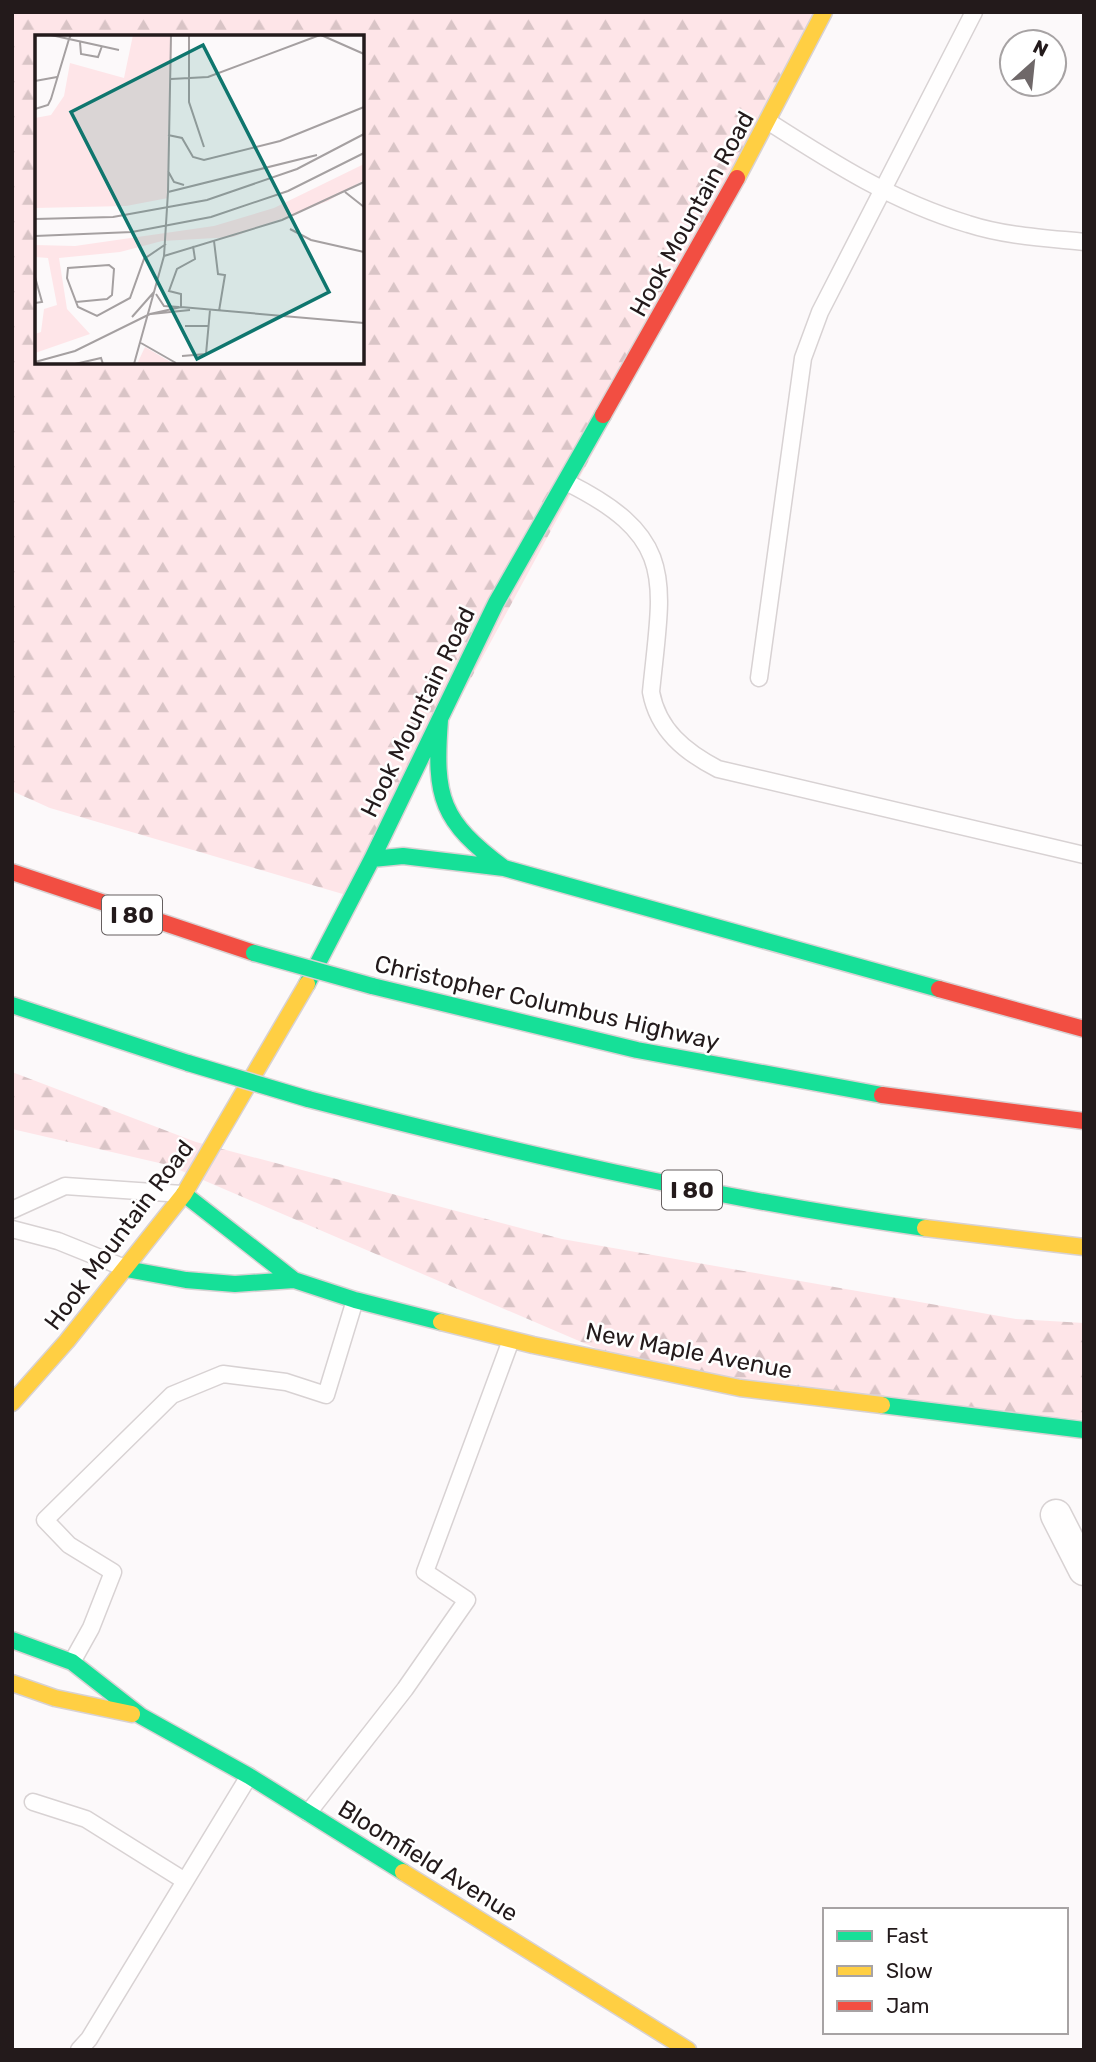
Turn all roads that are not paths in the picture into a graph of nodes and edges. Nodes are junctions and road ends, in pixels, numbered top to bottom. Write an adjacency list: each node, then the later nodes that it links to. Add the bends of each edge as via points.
1 (824, 12): 3 (main road, Hook Mountain Road)
2 (974, 12): 4 (lane)
3 (769, 122): 4 (lane); 6 (main road, Hook Mountain Road)
4 (883, 191): 5 (lane, via 970,225); 7 (lane, via 820,312 803,358)
5 (1084, 242)
6 (566, 482): 8 (main road, Hook Mountain Road, via 496,603); 9 (lane, via 605,501 648,545 658,585 651,692 654,708 663,726 697,758 718,769)
7 (759, 678)
8 (440, 720): 10 (main road, Hook Mountain Road); 11 (main road, via 437,783 443,808 471,842)
9 (1084, 855)
10 (372, 859): 11 (main road, via 403,856); 16 (main road, Hook Mountain Road, via 286,1024)
11 (504, 868): 14 (main road)
12 (12, 872): 15 (main road, Christopher Columbus Highway / I 80, bridge, via 254,953 598,1043 940,1104)
13 (12, 1005): 19 (main road, I 80, bridge, via 308,1099 572,1166 924,1230)
14 (1084, 1029)
15 (1084, 1121)
16 (184, 1194): 17 (lane, via 65,1186); 20 (main road, Hook Mountain Road); 21 (main road, New Maple Avenue)
17 (12, 1210)
18 (12, 1229): 20 (lane, via 58,1241)
19 (1084, 1247)
20 (126, 1269): 21 (main road, New Maple Avenue, via 234,1284); 24 (main road, Hook Mountain Road)
21 (293, 1280): 22 (main road, New Maple Avenue)
22 (355, 1300): 23 (main road, New Maple Avenue); 31 (lane, via 326,1395 286,1382 223,1374 172,1395 45,1520 69,1545 113,1572)
23 (512, 1339): 25 (main road, New Maple Avenue, via 740,1388); 36 (lane, via 425,1572 467,1600 405,1689)
24 (12, 1403)
25 (1084, 1430)
26 (1056, 1515): 27 (street)
27 (1084, 1570)
28 (12, 1632): 30 (main road)
29 (12, 1640): 30 (main road, Bloomfield Avenue)
30 (53, 1655): 31 (main road, Bloomfield Avenue)
31 (72, 1662): 33 (main road, Bloomfield Avenue)
32 (12, 1683): 33 (main road, Bloomfield Avenue, via 55,1698)
33 (141, 1716): 34 (main road, Bloomfield Avenue)
34 (249, 1776): 36 (main road, Bloomfield Avenue); 37 (lane)
35 (33, 1802): 37 (lane, via 86,1819)
36 (308, 1813): 39 (main road, Bloomfield Avenue)
37 (185, 1881): 38 (lane)
38 (79, 2050)
39 (688, 2050)

